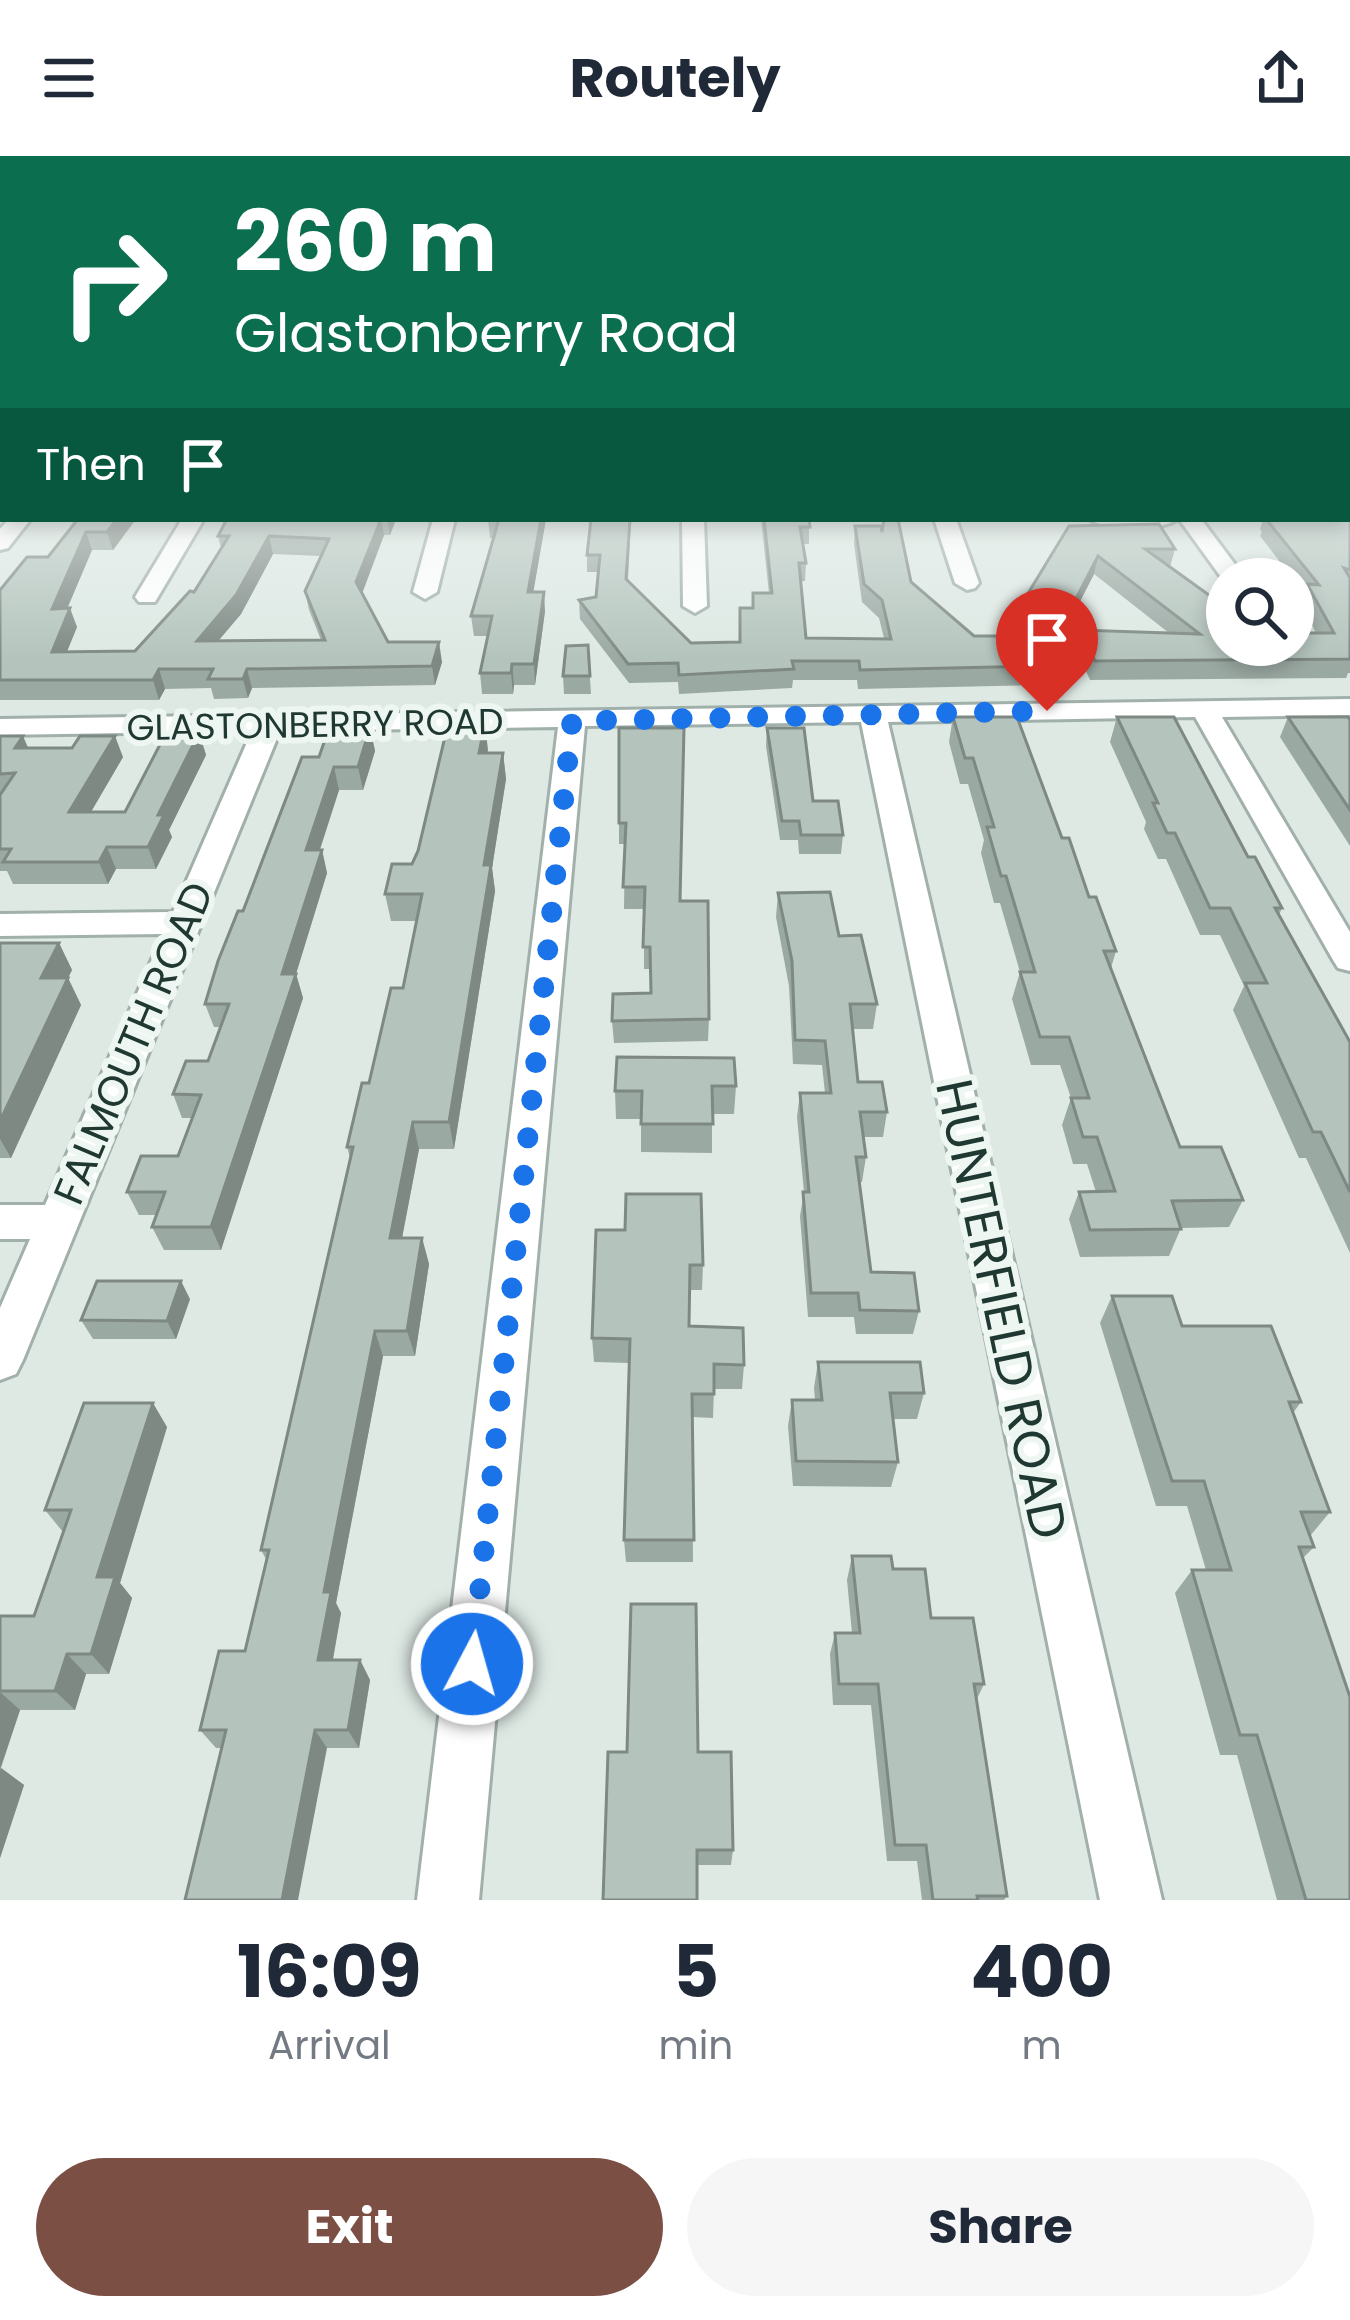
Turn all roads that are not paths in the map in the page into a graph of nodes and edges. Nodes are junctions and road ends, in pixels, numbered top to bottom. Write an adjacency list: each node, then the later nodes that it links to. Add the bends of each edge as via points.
1 (191, 522): 9 (street)
2 (443, 522): 8 (street)
3 (693, 522): 10 (street)
4 (947, 522): 7 (street)
5 (1192, 522): 6 (street)
6 (1219, 558)
7 (967, 583)
8 (425, 592)
9 (147, 597)
10 (695, 606)
11 (1350, 706): 12 (street, GLASTONBERRY ROAD)
12 (1203, 708): 13 (street, GLASTONBERRY ROAD); 19 (street)
13 (873, 717): 14 (street, GLASTONBERRY ROAD); 24 (street, HUNTERFIELD ROAD)
14 (572, 721): 15 (street, GLASTONBERRY ROAD); 23 (street)
15 (268, 726): 16 (street, GLASTONBERRY ROAD); 17 (street, FALMOUTH ROAD)
16 (0, 728)
17 (184, 923): 18 (street); 21 (street, FALMOUTH ROAD)
18 (0, 925)
19 (1350, 961)
20 (0, 1222): 21 (street)
21 (58, 1222): 22 (street, FALMOUTH ROAD)
22 (0, 1360)
23 (448, 1900)
24 (1131, 1900)

